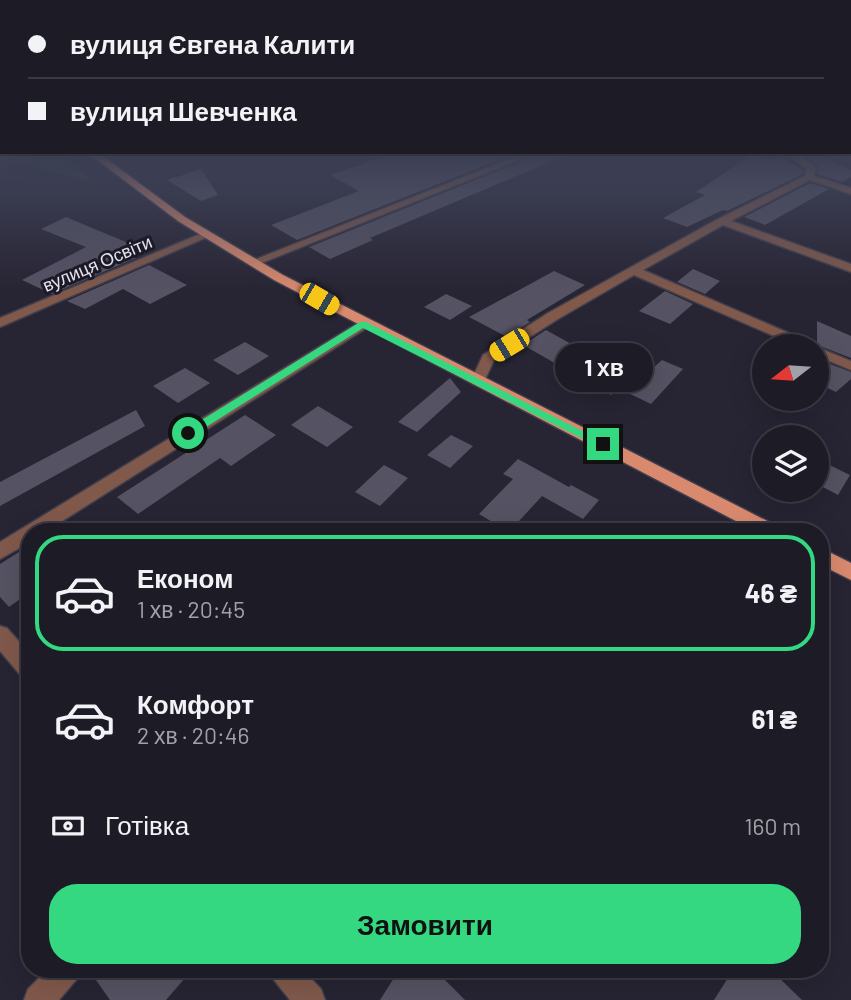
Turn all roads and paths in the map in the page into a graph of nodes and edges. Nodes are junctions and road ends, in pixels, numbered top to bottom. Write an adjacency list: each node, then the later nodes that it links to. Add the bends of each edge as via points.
1 (152, 199): 5 (main road)
2 (411, 199): 6 (street)
3 (766, 199): 4 (street)
4 (722, 221): 7 (street); 8 (street)
5 (209, 234): 6 (main road); 9 (street, вулиця Освіти)
6 (254, 262): 10 (main road)
7 (851, 268)
8 (634, 271): 11 (street); 14 (street, via 488,358)
9 (0, 323)
10 (363, 324): 14 (main road); 15 (street)
11 (779, 334)
12 (830, 357): 13 (street)
13 (851, 366)
14 (478, 381): 16 (main road)
15 (45, 523)
16 (755, 523)
17 (21, 538): 18 (street)
18 (0, 551)
19 (829, 560): 20 (main road)
20 (851, 572)
21 (0, 635): 22 (street)
22 (21, 660)
23 (59, 978): 25 (street)
24 (291, 978): 26 (street)
25 (39, 1000)
26 (310, 1000)

